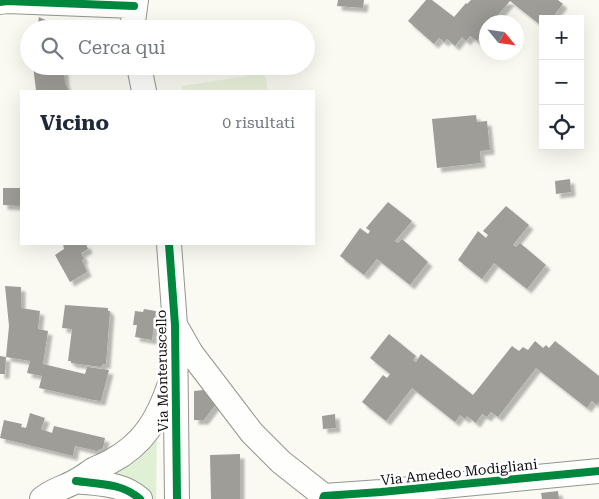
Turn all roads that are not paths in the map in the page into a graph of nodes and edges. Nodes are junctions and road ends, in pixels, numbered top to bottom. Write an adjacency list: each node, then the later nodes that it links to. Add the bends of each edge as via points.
1 (0, 2): 2 (street)
2 (134, 12)
3 (141, 75): 4 (street)
4 (144, 90)
5 (169, 245): 6 (street, Via Monteruscello)
6 (175, 325): 7 (street, Via Monteruscello); 11 (street, via 191,353 252,433)
7 (175, 370): 9 (street, via 162,408 138,443); 13 (street, Via Monteruscello)
8 (599, 471): 11 (street, Via Amedeo Modigliani)
9 (76, 482): 10 (street); 12 (street, via 120,487)
10 (46, 495)
11 (323, 497)
12 (140, 499)
13 (177, 499)

